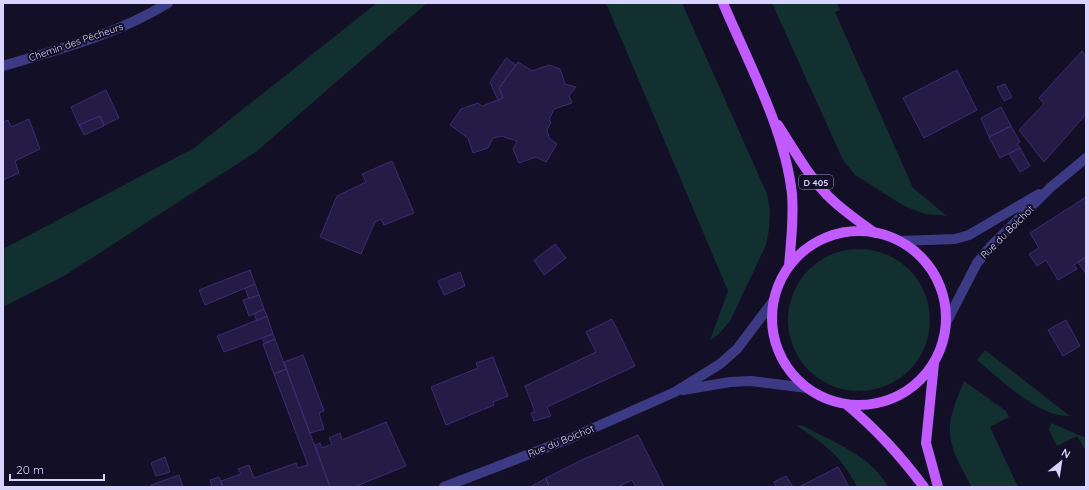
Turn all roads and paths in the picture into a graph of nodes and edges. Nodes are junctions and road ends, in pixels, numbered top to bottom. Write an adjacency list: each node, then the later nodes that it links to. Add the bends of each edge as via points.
1 (168, 3): 3 (street, Chemin des Pêcheurs, via 110,32)
2 (723, 3): 4 (main road, D 405)
3 (3, 66)
4 (772, 117): 7 (main road, D 405, via 815,181 846,213); 9 (main road, D 405, via 792,192)
5 (1086, 158): 6 (street, Rue du Boichot)
6 (1051, 187): 8 (street, Rue du Boichot, via 969,235 955,239); 11 (street, Rue du Boichot, via 976,263)
7 (875, 233): 8 (main road); 9 (main road, via 848,232 834,235 809,247)
8 (899, 242): 11 (main road, via 920,256 934,275 944,298)
9 (789, 266): 10 (main road)
10 (774, 300): 13 (main road, via 775,342 787,367); 14 (street, Rue du Boichot, via 737,349 720,364)
11 (946, 323): 12 (main road)
12 (935, 362): 15 (main road, via 904,394 876,404); 18 (main road, via 926,443)
13 (807, 388): 14 (street, Rue du Boichot, via 751,380); 15 (main road, via 832,401)
14 (675, 392): 16 (street, Rue du Boichot, via 571,438)
15 (846, 404): 17 (main road, via 891,445)
16 (444, 487)
17 (924, 487)
18 (938, 487)

